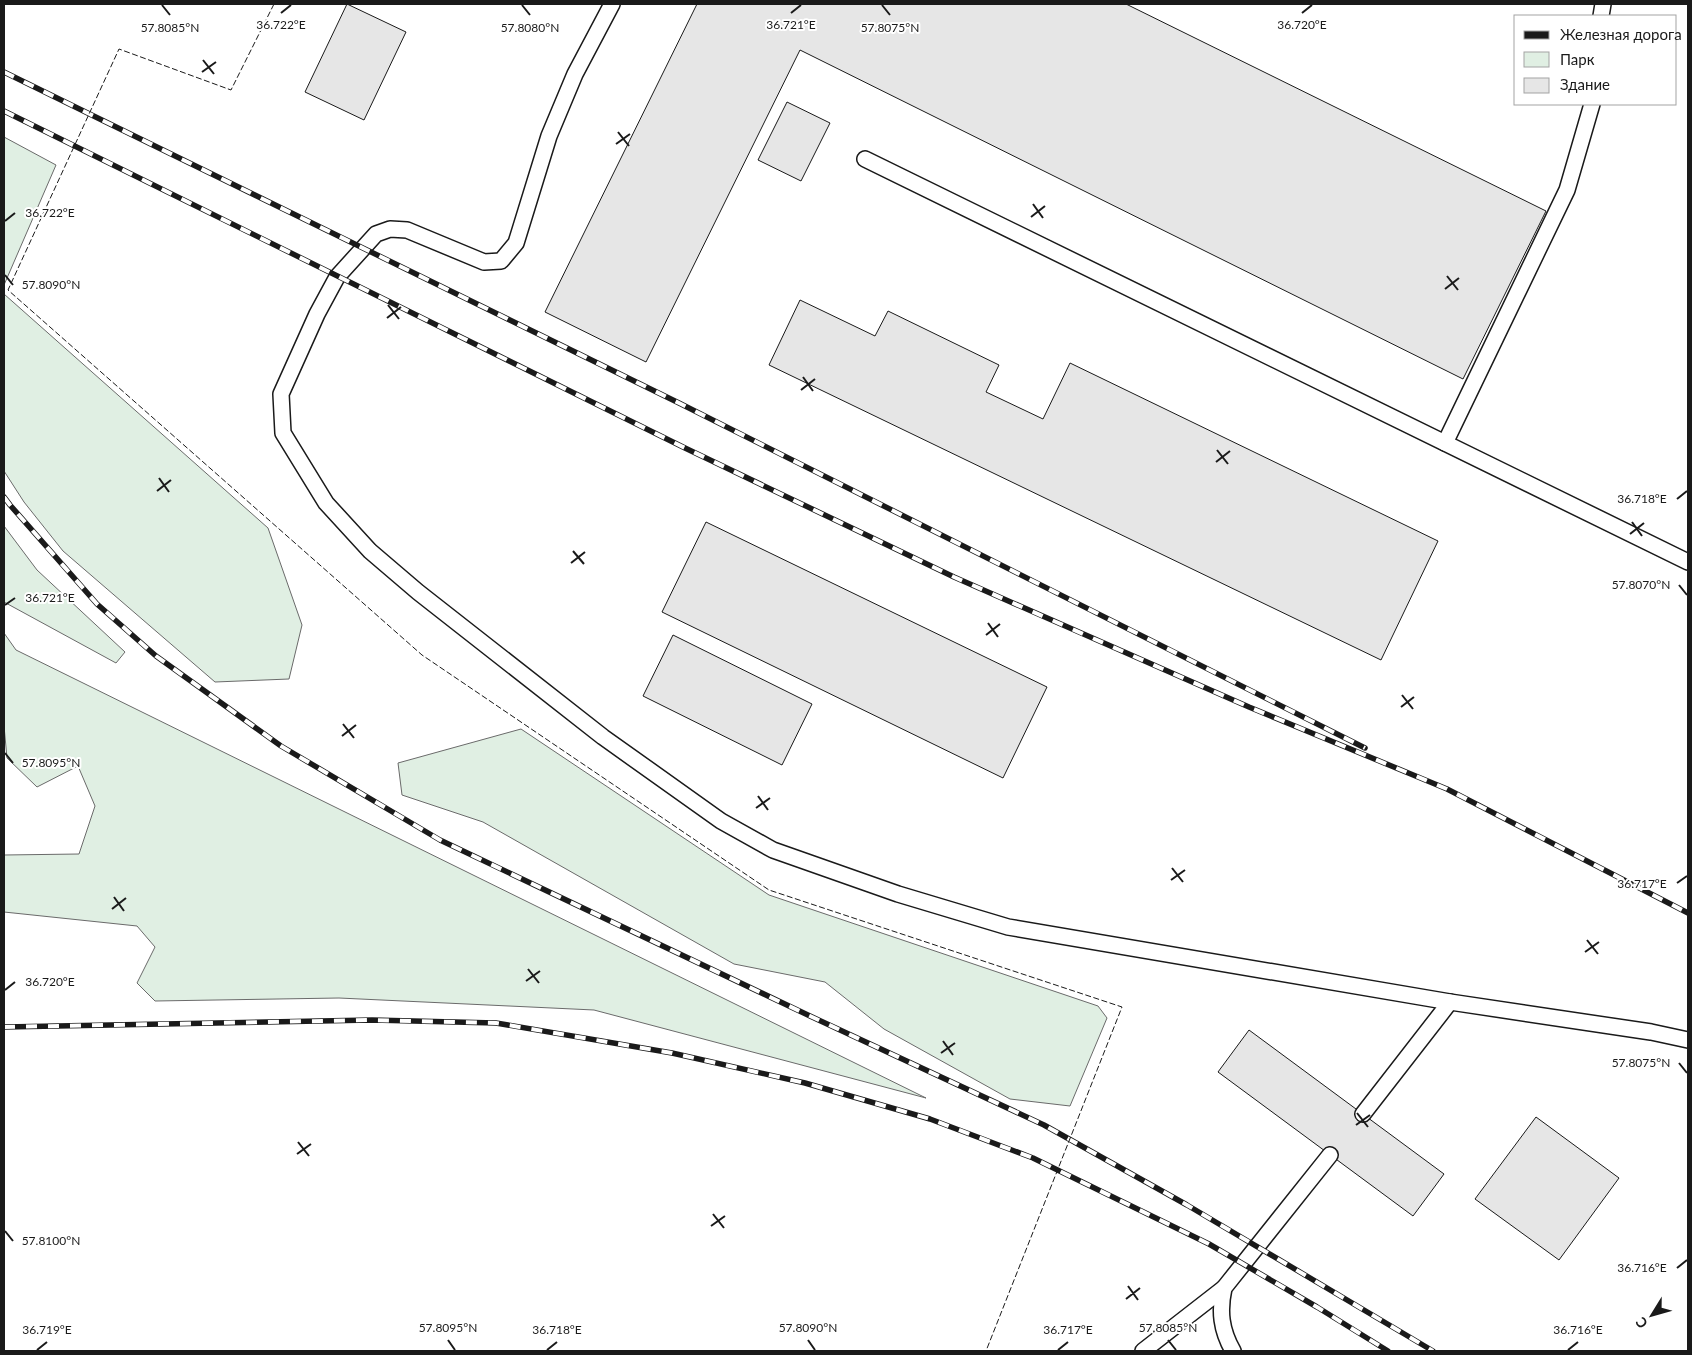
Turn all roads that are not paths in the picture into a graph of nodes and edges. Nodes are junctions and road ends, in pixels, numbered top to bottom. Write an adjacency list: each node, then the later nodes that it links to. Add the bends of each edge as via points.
1 (612, 4): 6 (lane, via 575,74 549,136 516,243 502,261 484,262 407,230 390,229 376,234 337,277 280,394 283,433 326,503 370,551 418,592 603,737 721,821 773,850 898,894 1008,927)
2 (1592, 105): 4 (lane, via 1567,190)
3 (865, 159): 4 (lane)
4 (1445, 443): 5 (lane)
5 (1688, 562)
6 (1450, 1002): 7 (lane); 8 (lane)
7 (1688, 1040)
8 (1363, 1114)
9 (1330, 1155): 10 (lane)
10 (1224, 1288): 11 (lane); 12 (lane, via 1221,1323)
11 (1143, 1351)
12 (1233, 1351)

